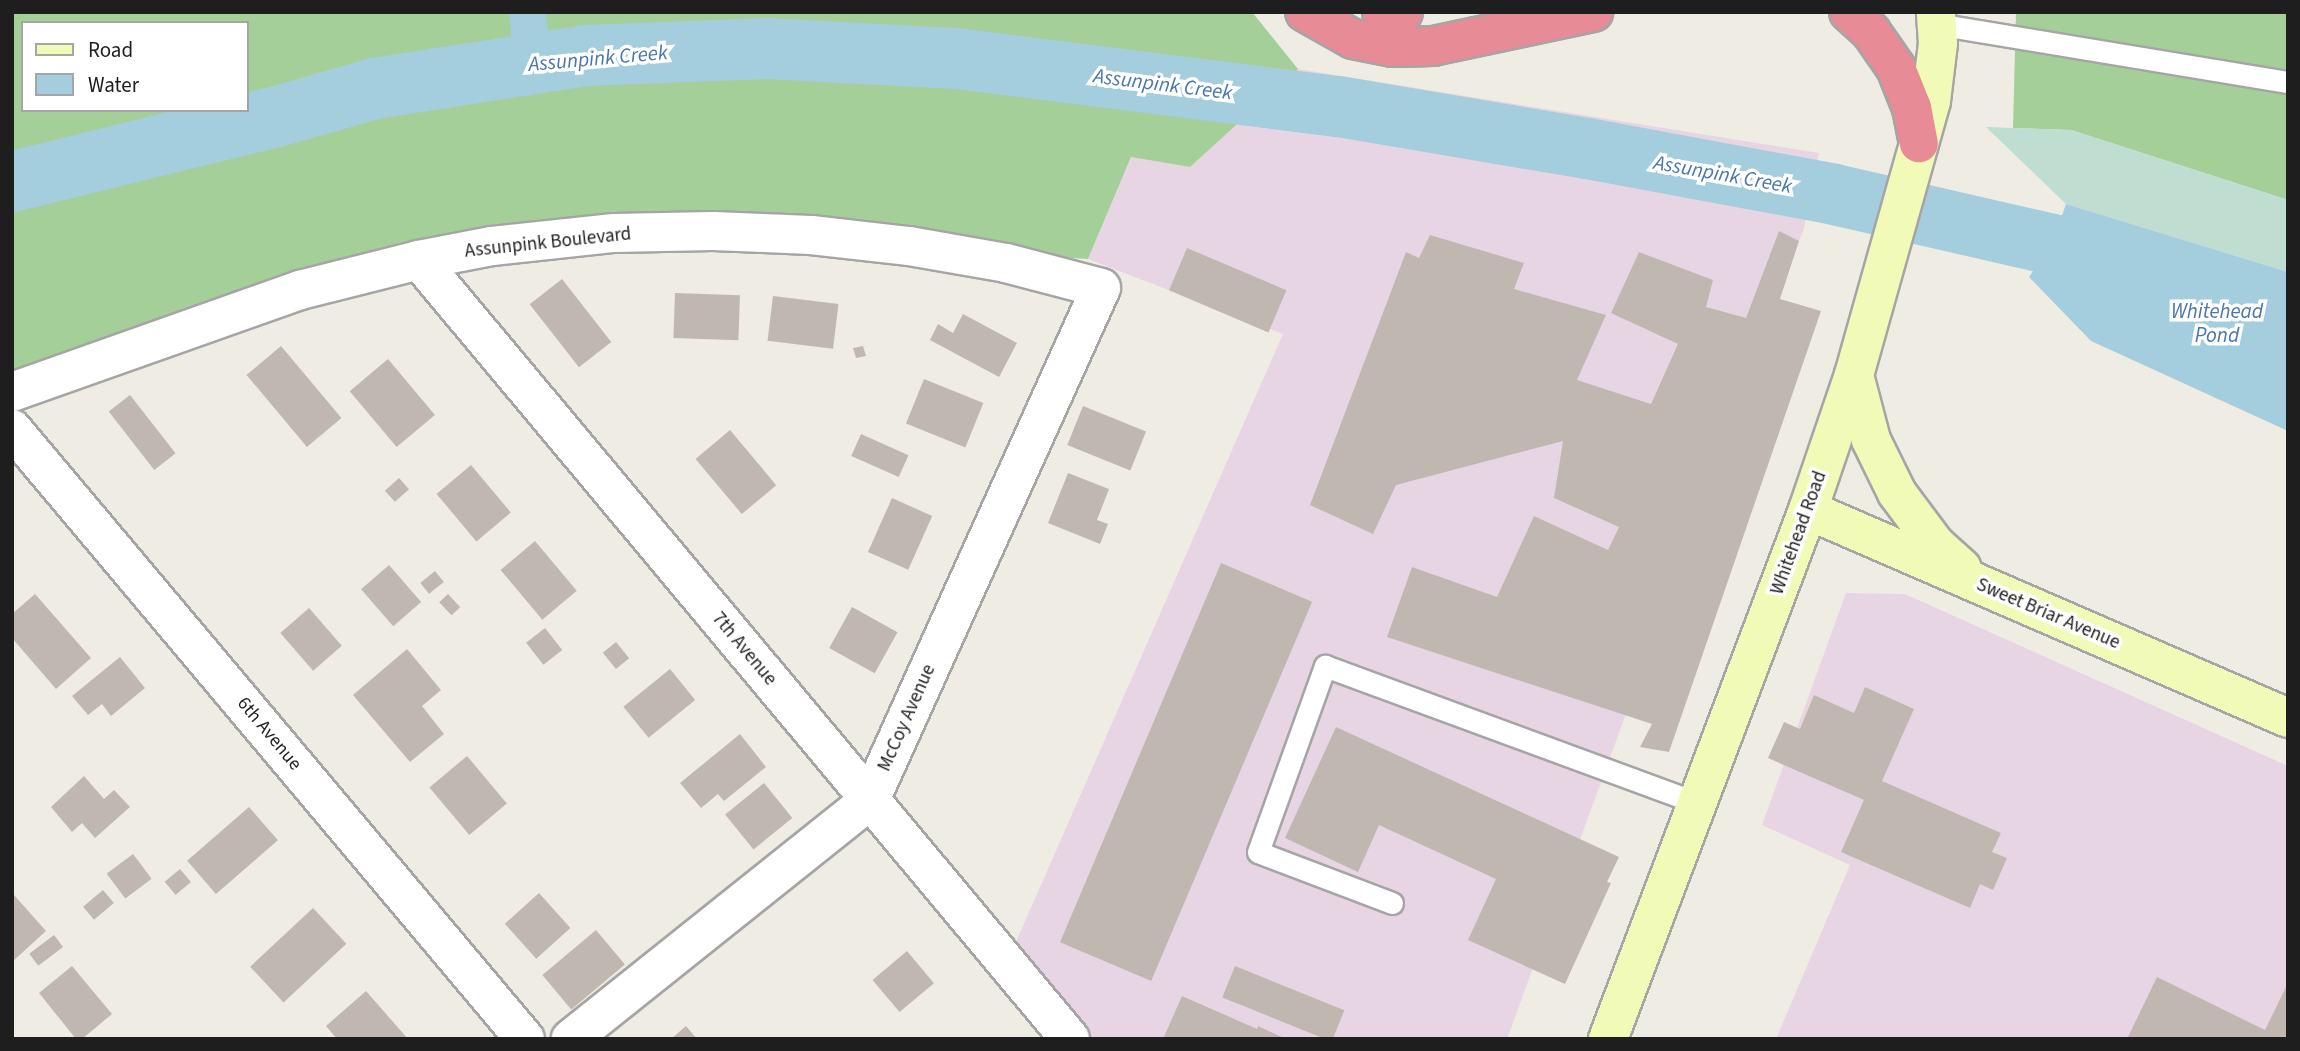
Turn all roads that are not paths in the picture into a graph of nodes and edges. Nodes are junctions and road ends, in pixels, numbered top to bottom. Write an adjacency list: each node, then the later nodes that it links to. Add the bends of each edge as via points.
1 (1305, 12): 4 (highway, via 1353,39 1393,47 1433,46)
2 (1382, 12): 3 (highway)
3 (1403, 12)
4 (1593, 12)
5 (1849, 12): 8 (highway, via 1896,68 1912,108)
6 (1936, 18): 7 (lane); 8 (main road, Whitehead Road, via 1931,101)
7 (2288, 82)
8 (1917, 150): 11 (main road, Whitehead Road)
9 (419, 260): 10 (street, Assunpink Boulevard, via 492,246 614,233 762,233 909,246 1006,263); 12 (street, Assunpink Boulevard, via 300,290); 17 (street, 7th Avenue)
10 (1101, 288): 17 (street, McCoy Avenue)
11 (1854, 375): 14 (main road, Whitehead Road); 15 (main road, via 1871,440 1897,493 1935,544)
12 (12, 392)
13 (12, 429): 20 (street, 6th Avenue)
14 (1808, 510): 15 (main road, Sweet Briar Avenue); 18 (main road, Whitehead Road)
15 (1982, 585): 16 (main road, Sweet Briar Avenue)
16 (2288, 718)
17 (870, 800): 21 (street, McCoy Avenue); 22 (street, 7th Avenue)
18 (1697, 803): 19 (lane, via 1325,666 1258,852); 23 (main road, Whitehead Road)
19 (1392, 903)
20 (525, 1039)
21 (570, 1039)
22 (1069, 1039)
23 (1608, 1039)

